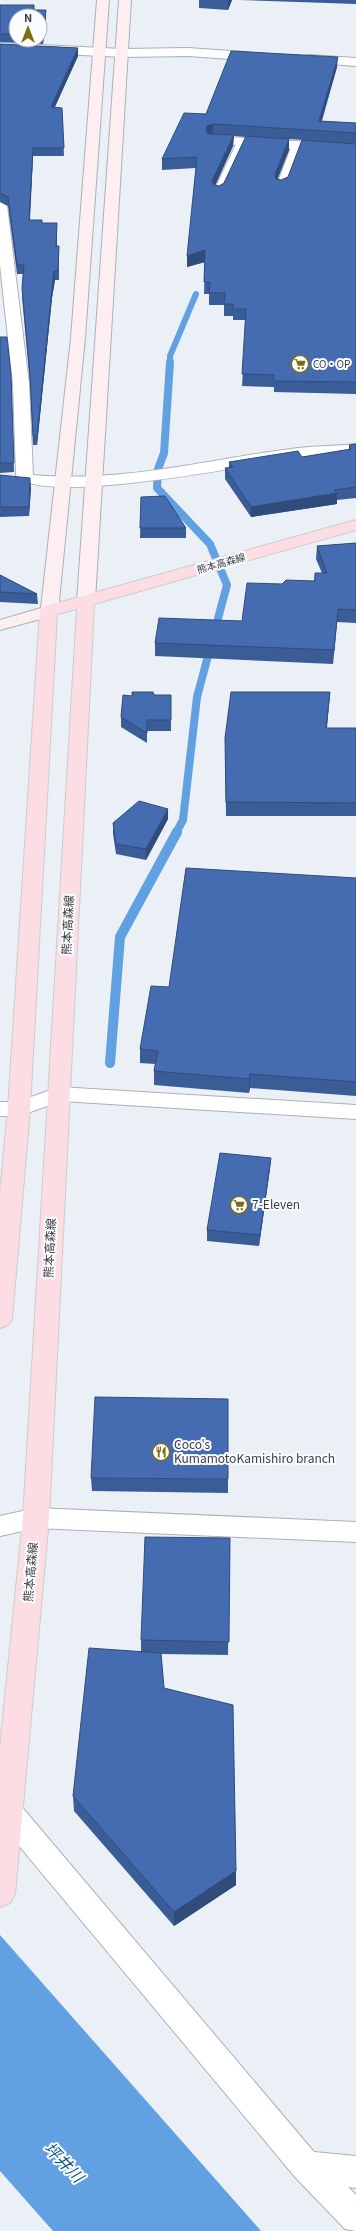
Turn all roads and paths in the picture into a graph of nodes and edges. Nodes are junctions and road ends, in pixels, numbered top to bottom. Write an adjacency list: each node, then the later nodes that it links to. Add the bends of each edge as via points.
1 (103, 0): 4 (street)
2 (125, 0): 5 (street)
3 (0, 47): 4 (street)
4 (99, 51): 5 (street); 16 (street)
5 (123, 53): 6 (street, via 188,52); 17 (street)
6 (272, 57)
7 (295, 59): 8 (street)
8 (356, 62)
9 (213, 140): 10 (street)
10 (242, 142): 11 (street); 14 (lane)
11 (297, 145): 12 (street); 13 (lane)
12 (356, 149)
13 (281, 187)
14 (218, 193)
15 (0, 206): 20 (street, via 21,384 24,476)
16 (87, 222): 17 (street); 22 (street)
17 (112, 222): 21 (street)
18 (356, 449): 21 (street, via 299,453 143,478)
19 (7, 479): 20 (street)
20 (29, 479): 22 (street)
21 (94, 481): 22 (street); 24 (street)
22 (62, 482): 25 (street)
23 (356, 525): 24 (main road, 熊本高森線)
24 (86, 601): 25 (main road, 熊本高森線); 27 (main road, 熊本高森線)
25 (49, 611): 26 (street); 28 (main road)
26 (0, 625)
27 (59, 1094): 28 (street); 29 (street); 31 (main road, 熊本高森線)
28 (10, 1109): 30 (main road)
29 (356, 1112)
30 (0, 1319)
31 (36, 1518): 32 (street); 33 (street); 34 (main road, 熊本高森線)
32 (0, 1526)
33 (356, 1532)
34 (4, 1807): 35 (main road, 熊本高森線); 36 (street)
35 (0, 1894)
36 (306, 2166): 37 (street); 38 (street)
37 (356, 2172)
38 (356, 2218)

